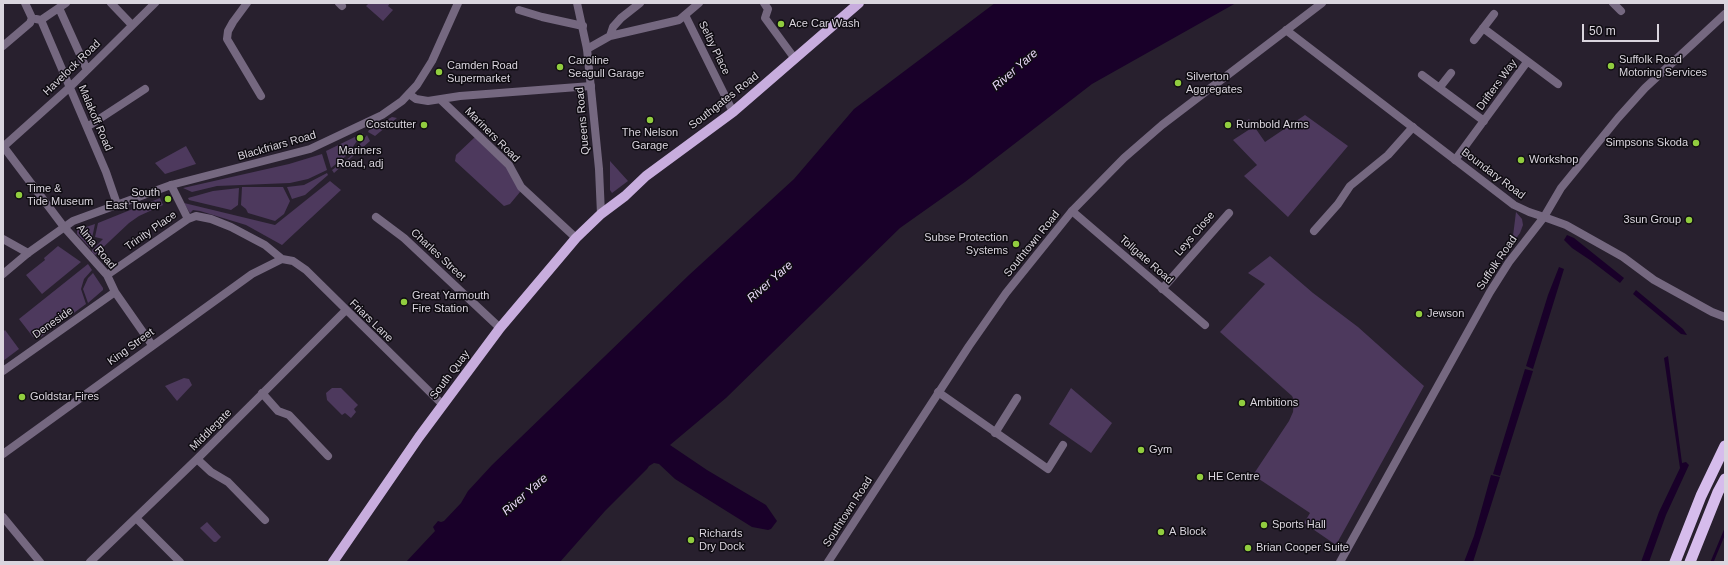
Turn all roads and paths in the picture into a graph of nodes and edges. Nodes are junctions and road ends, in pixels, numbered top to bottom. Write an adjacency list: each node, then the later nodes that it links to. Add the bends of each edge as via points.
1 (25, 3): 19 (street)
2 (111, 3): 21 (street)
3 (154, 3): 21 (street, Havelock Road)
4 (247, 3): 40 (street, via 228,31 227,39)
5 (458, 3): 39 (street, Blackfriars Road, via 432,61)
6 (577, 3): 22 (street, Queens Road)
7 (640, 3): 25 (street, via 621,18)
8 (699, 3): 18 (street)
9 (859, 3): 29 (main road, Southgates Road)
10 (1322, 3): 24 (street, Southtown Road)
11 (1613, 3): 15 (street)
12 (63, 6): 20 (street); 31 (street)
13 (766, 6): 29 (street, via 765,18)
14 (519, 10): 22 (street)
15 (1621, 11)
16 (1494, 14): 23 (street)
17 (1725, 14): 53 (street, Suffolk Road, via 1645,88 1618,118 1561,188)
18 (685, 16): 25 (street, via 679,20); 42 (street, Selby Place)
19 (32, 18): 20 (street); 27 (street, via 30,23)
20 (41, 20): 36 (street, Malakoff Road)
21 (131, 24): 31 (street, Havelock Road)
22 (583, 26): 28 (street, Queens Road)
23 (1483, 28): 26 (street); 30 (street, Drifters Way)
24 (1286, 30): 45 (street, Boundary Road); 50 (street, Southtown Road, via 1162,125 1124,158)
25 (610, 36): 28 (street)
26 (1474, 40)
27 (3, 46)
28 (588, 49): 35 (street, Queens Road)
29 (795, 59): 42 (main road, Southgates Road)
30 (1527, 62): 34 (street, Drifters Way); 43 (street, Drifters Way)
31 (87, 70): 36 (street, Havelock Road)
32 (1451, 73): 37 (street)
33 (1422, 75): 37 (street, Drifters Way)
34 (1558, 84)
35 (592, 86): 41 (street, via 460,96); 52 (street, Queens Road)
36 (70, 87): 44 (street, Malakoff Road); 46 (street, Havelock Road)
37 (1440, 88): 43 (street, Drifters Way)
38 (145, 89): 44 (street)
39 (409, 94): 41 (street, via 416,99); 48 (street, Blackfriars Road, via 396,106 367,124 310,149)
40 (261, 96)
41 (441, 100): 59 (street, Mariners Road, via 509,165 521,187)
42 (733, 112): 52 (main road, Southgates Road, via 646,176)
43 (1484, 121): 47 (street, Drifters Way)
44 (87, 127): 49 (street, Malakoff Road)
45 (1413, 127): 47 (street, Boundary Road); 57 (street, via 1388,155 1350,186 1338,204)
46 (3, 147): 56 (street, Alma Road)
47 (1455, 160): 53 (street, Boundary Road, via 1514,205)
48 (171, 185): 49 (street, Blackfriars Road); 55 (street)
49 (117, 204): 56 (street, Blackfriars Road)
50 (1072, 211): 64 (street, Tollgate Road); 72 (street, Southtown Road, via 1006,293)
51 (1229, 213): 64 (street, Leys Close)
52 (601, 214): 59 (main road, South Quay)
53 (1544, 216): 67 (street, Boundary Road, via 1566,225 1623,257 1654,280); 91 (street, Suffolk Road, via 1490,292)
54 (376, 217): 69 (street, Charles Street, via 404,238)
55 (188, 219): 61 (street, Friars Lane, via 203,217 231,226 265,245); 63 (street, Trinity Place)
56 (64, 227): 60 (street, Blackfriars Road); 63 (street, Alma Road)
57 (1314, 230)
58 (3, 238): 60 (street)
59 (576, 238): 69 (main road, South Quay)
60 (28, 253): 62 (street, Blackfriars Road)
61 (278, 260): 66 (street, Friars Lane, via 293,261 306,270); 70 (street, King Street, via 252,274)
62 (3, 274)
63 (107, 276): 65 (street, Alma Road)
64 (1162, 289): 68 (street, Tollgate Road)
65 (115, 292): 70 (street, Alma Road); 71 (street, Deneside)
66 (345, 311): 73 (street, Middlegate); 75 (street, Friars Lane)
67 (1725, 317)
68 (1205, 325)
69 (500, 328): 75 (main road, South Quay)
70 (152, 345): 79 (street, King Street)
71 (3, 371)
72 (938, 392): 76 (street); 90 (street, Southtown Road)
73 (262, 393): 80 (street, via 278,411 289,415); 81 (street, Middlegate)
74 (1017, 398): 76 (street)
75 (443, 405): 89 (main road, South Quay)
76 (995, 433): 77 (street, via 1048,468)
77 (1063, 445)
78 (1725, 446): 92 (highway, via 1701,496)
79 (3, 454)
80 (328, 456)
81 (197, 459): 84 (street, Middlegate); 85 (street, via 211,472 228,482)
82 (1725, 479): 93 (highway)
83 (3, 517): 86 (street)
84 (136, 518): 87 (street, Middlegate); 88 (street)
85 (265, 520)
86 (40, 562)
87 (90, 562)
88 (180, 562)
89 (333, 562)
90 (828, 562)
91 (1340, 562)
92 (1675, 562)
93 (1690, 562)

